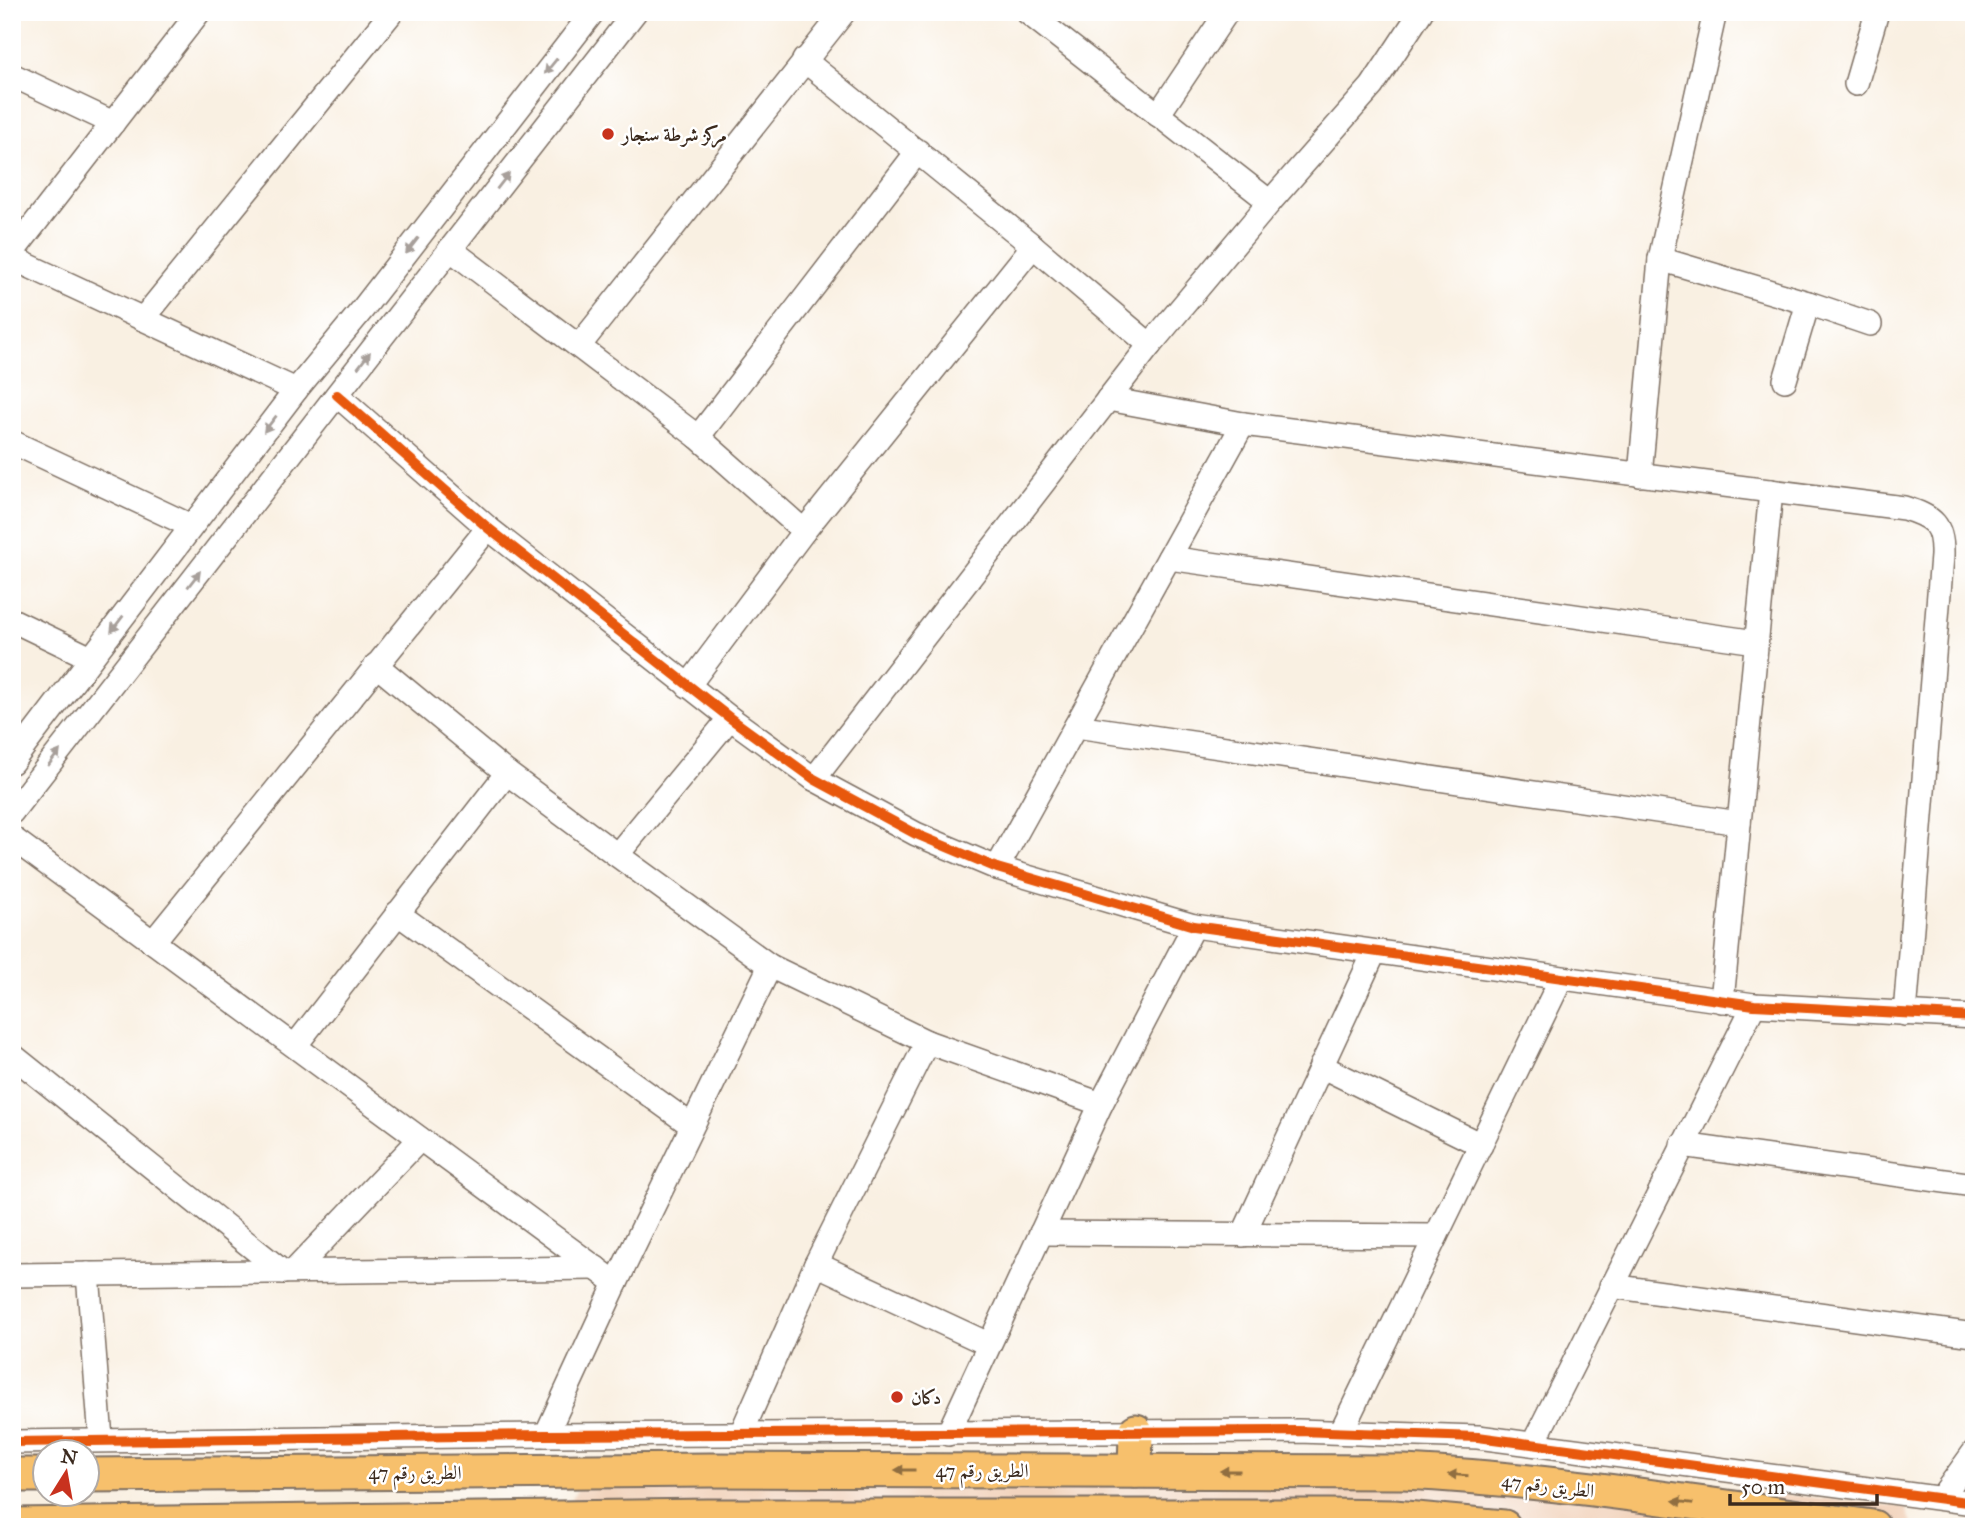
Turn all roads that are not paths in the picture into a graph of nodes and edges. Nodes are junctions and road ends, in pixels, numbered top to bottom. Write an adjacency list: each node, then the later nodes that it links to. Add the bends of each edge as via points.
1 (199, 12): 15 (street)
2 (392, 12): 24 (street)
3 (593, 12): 29 (street, one-way to 29)
4 (635, 12): 19 (street, one-way to 4)
5 (844, 12): 11 (street)
6 (1227, 12): 14 (street)
7 (1421, 12): 17 (street, via 1372,86)
8 (1715, 12): 22 (street)
9 (1878, 12): 13 (street)
10 (1030, 13): 14 (street)
11 (804, 60): 16 (street); 27 (street)
12 (12, 75): 15 (street)
13 (1856, 84)
14 (1158, 115): 17 (street)
15 (113, 123): 20 (street)
16 (918, 151): 18 (street); 33 (street)
17 (1270, 202): 26 (street)
18 (1032, 246): 26 (street); 39 (street)
19 (450, 249): 27 (street); 30 (street, one-way to 19)
20 (12, 253)
21 (12, 258): 24 (street)
22 (1660, 259): 23 (street); 35 (street)
23 (1808, 303): 25 (street); 28 (street)
24 (143, 319): 29 (street)
25 (1870, 324)
26 (1150, 345): 31 (street)
27 (579, 346): 33 (street)
28 (1785, 380)
29 (296, 390): 37 (street, one-way to 37)
30 (337, 395): 38 (street); 51 (street, one-way to 30)
31 (1108, 399): 32 (street); 50 (street)
32 (1243, 424): 35 (street); 40 (street)
33 (698, 437): 39 (street)
34 (12, 442): 37 (street)
35 (1640, 475): 36 (street)
36 (1771, 491): 42 (street); 64 (street, via 1904,508 1934,521 1943,538)
37 (191, 526): 43 (street, one-way to 43)
38 (488, 527): 44 (street); 45 (street)
39 (804, 531): 45 (street)
40 (1169, 558): 42 (street); 47 (street)
41 (12, 620): 43 (street)
42 (1756, 642): 52 (street)
43 (91, 658): 48 (street)
44 (376, 665): 49 (street); 58 (street)
45 (688, 686): 46 (street)
46 (730, 718): 50 (street); 54 (street)
47 (1076, 726): 52 (street); 55 (street)
48 (12, 762)
49 (507, 772): 54 (street); 56 (street)
50 (814, 779): 55 (street, via 916,834)
51 (12, 812)
52 (1739, 823): 62 (street)
53 (12, 838): 58 (street)
54 (617, 856): 60 (street)
55 (998, 868): 57 (street)
56 (397, 913): 67 (street); 71 (street)
57 (1194, 926): 59 (street); 70 (street)
58 (153, 942): 67 (street)
59 (1374, 953): 61 (street); 69 (street)
60 (770, 966): 66 (street); 71 (street)
61 (1561, 979): 62 (street); 73 (street)
62 (1722, 1000): 63 (street)
63 (1754, 1005): 64 (street); 74 (street)
64 (1905, 1014): 65 (street)
65 (1974, 1017)
66 (927, 1042): 70 (street); 79 (street)
67 (295, 1046): 72 (street)
68 (13, 1058): 81 (street)
69 (1321, 1066): 73 (street); 77 (street)
70 (1101, 1104): 76 (street)
71 (691, 1125): 84 (street)
72 (420, 1139): 80 (street); 81 (street)
73 (1480, 1145): 78 (street)
74 (1682, 1145): 75 (street); 85 (street)
75 (1974, 1185)
76 (1041, 1233): 77 (street); 87 (street)
77 (1243, 1235): 78 (street)
78 (1436, 1236): 90 (street)
79 (816, 1264): 87 (street); 89 (street)
80 (596, 1268): 81 (street); 84 (street)
81 (288, 1271): 82 (street)
82 (88, 1274): 83 (street); 93 (street)
83 (12, 1275)
84 (616, 1283): 92 (street)
85 (1611, 1286): 86 (street); 97 (street)
86 (1974, 1335)
87 (988, 1344): 91 (street)
88 (1136, 1431): 90 (street); 91 (street); 99 (highway)
89 (741, 1433): 91 (street); 92 (street)
90 (1341, 1433): 97 (street, via 1478,1437)
91 (948, 1434)
92 (547, 1435): 94 (street)
93 (101, 1438)
94 (102, 1439)
95 (12, 1441): 96 (street)
96 (32, 1441)
97 (1533, 1444): 103 (street)
98 (1974, 1452): 103 (street)
99 (1135, 1471): 102 (highway, الطريق رقم 47, one-way to 102); 106 (highway, الطريق رقم 47, one-way to 99, via 1465,1475)
100 (12, 1475): 101 (highway)
101 (32, 1475)
102 (102, 1475)
103 (1941, 1498): 104 (street)
104 (1974, 1503)
105 (83, 1508): 107 (highway); 108 (highway)
106 (1740, 1518): 110 (highway, الطريق رقم 47)
107 (1073, 1521): 109 (highway, via 1394,1517)
108 (12, 1525)
109 (1504, 1527)
110 (1872, 1527)

